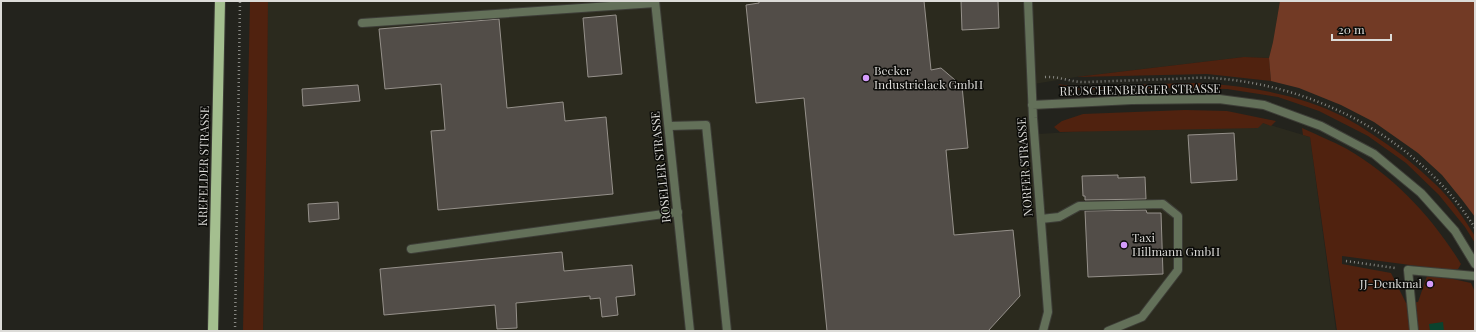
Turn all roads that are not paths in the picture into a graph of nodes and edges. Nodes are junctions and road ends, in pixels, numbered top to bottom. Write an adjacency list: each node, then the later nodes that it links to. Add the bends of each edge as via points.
1 (220, 1): 12 (main road, KREFELDER STRASSE)
2 (1028, 1): 5 (street, NORFER STRASSE)
3 (655, 2): 4 (street); 6 (street, ROSELLER STRASSE)
4 (362, 23)
5 (1032, 105): 8 (street, NORFER STRASSE); 10 (street, REUSCHENBERGER STRASSE, via 1219,99 1264,105 1321,126 1374,154 1421,193 1455,231)
6 (669, 126): 7 (street, ROSELLER STRASSE); 14 (street, via 706,125)
7 (678, 212): 9 (street); 13 (street, ROSELLER STRASSE)
8 (1041, 219): 15 (street, NORFER STRASSE, via 1048,312); 16 (street, via 1059,217 1078,206 1163,204 1178,216 1178,270 1142,317)
9 (411, 249)
10 (1475, 264)
11 (1475, 276): 17 (street, via 1408,270)
12 (213, 331)
13 (690, 331)
14 (727, 331)
15 (1042, 331)
16 (1108, 331)
17 (1414, 331)

